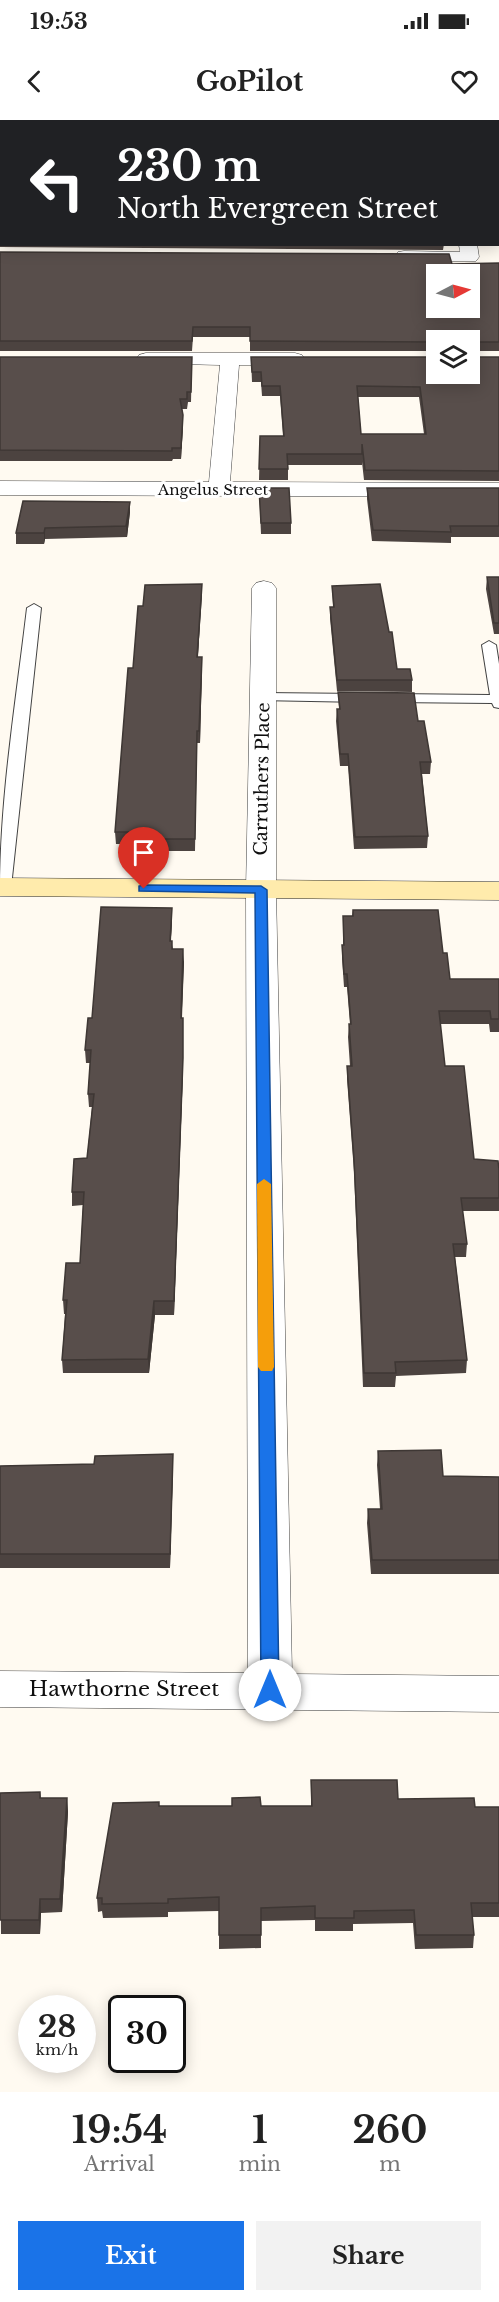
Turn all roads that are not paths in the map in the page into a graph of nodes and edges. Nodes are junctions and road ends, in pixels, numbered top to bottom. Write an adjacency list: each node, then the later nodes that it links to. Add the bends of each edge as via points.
1 (469, 250): 2 (street)
2 (388, 256)
3 (127, 359): 4 (street)
4 (230, 359): 5 (street); 7 (street)
5 (310, 359)
6 (0, 488): 7 (street, Angelus Street)
7 (219, 489): 8 (street, Angelus Street)
8 (499, 490)
9 (264, 588): 12 (street, Carruthers Place)
10 (34, 609): 14 (lane)
11 (489, 645): 13 (lane)
12 (263, 697): 13 (lane); 15 (street, Carruthers Place)
13 (499, 701)
14 (2, 887): 15 (street)
15 (261, 890): 16 (street); 18 (street, Carruthers Place)
16 (499, 891)
17 (0, 1689): 18 (street, Hawthorne Street)
18 (270, 1690): 19 (street, Hawthorne Street)
19 (499, 1694)

